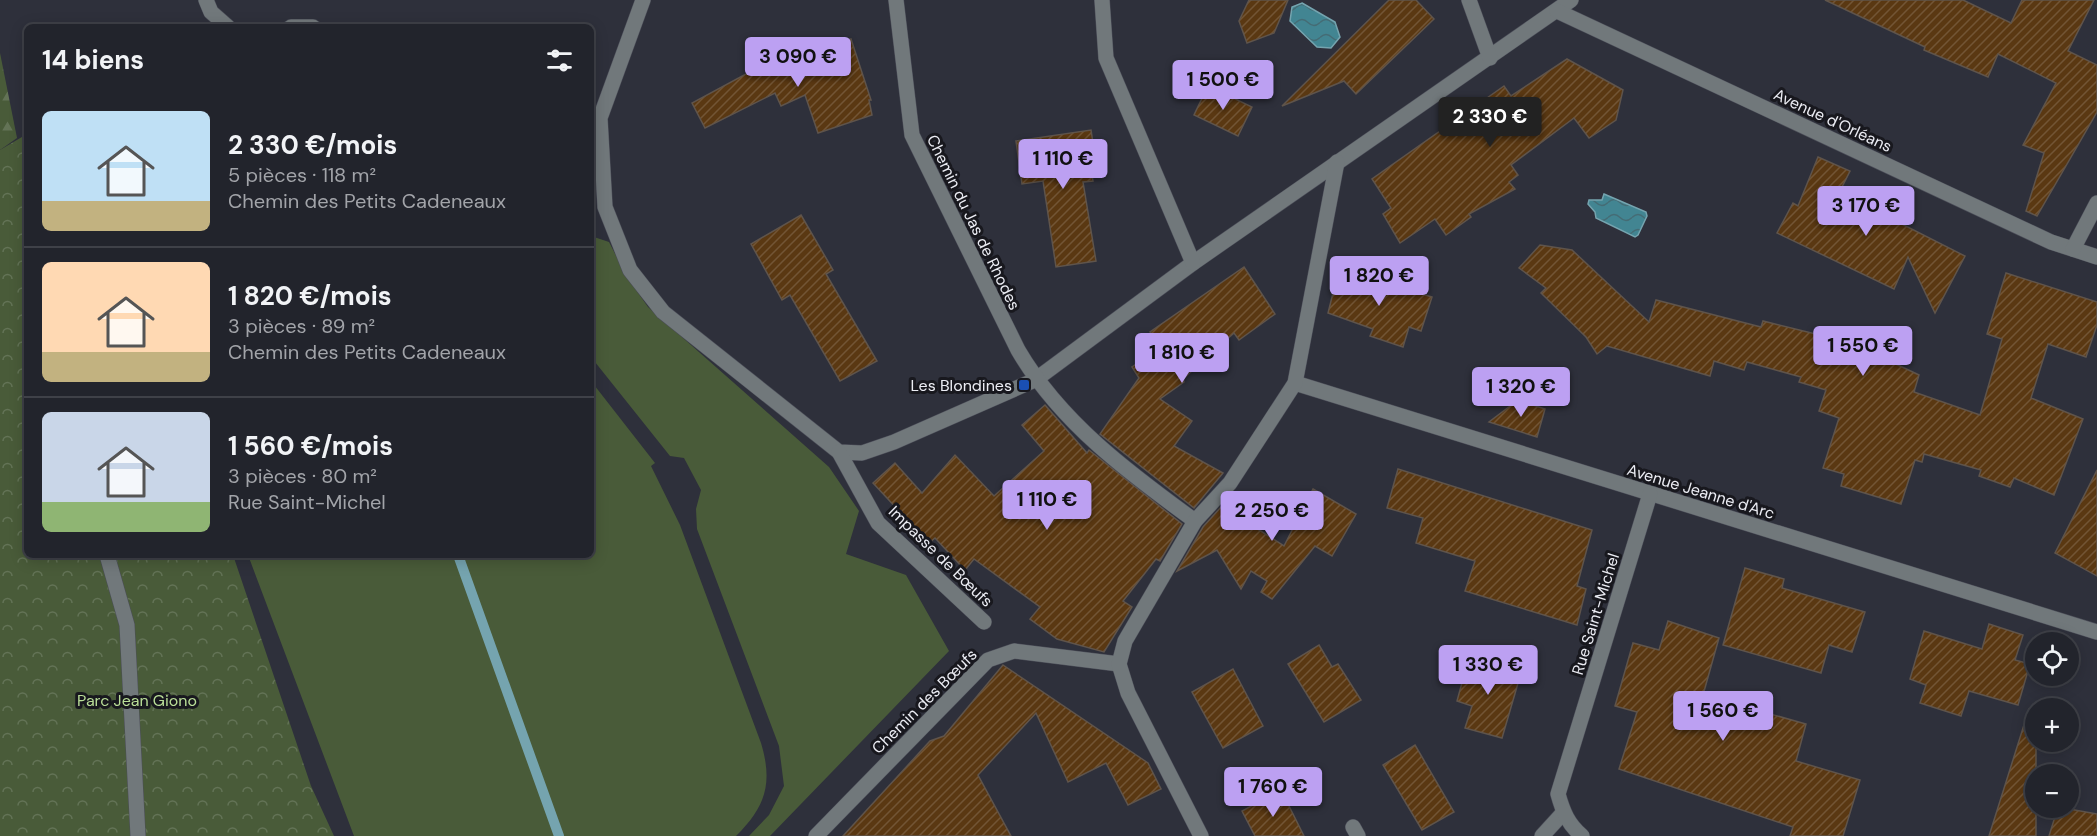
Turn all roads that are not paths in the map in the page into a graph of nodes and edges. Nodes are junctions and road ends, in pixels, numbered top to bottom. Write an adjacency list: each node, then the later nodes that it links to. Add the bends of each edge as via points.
1 (206, 0): 8 (street, via 211,12)
2 (643, 0): 10 (street)
3 (896, 0): 16 (street, Chemin du Jas de Rhodes, via 912,135)
4 (1102, 0): 15 (street, via 1106,58)
5 (1469, 0): 9 (street)
6 (1571, 0): 7 (street)
7 (1557, 11): 9 (street); 13 (street, Avenue d'Orléans)
8 (225, 24)
9 (1490, 58): 11 (street)
10 (596, 117): 18 (street, via 604,207 630,270 663,312)
11 (1337, 162): 15 (street); 17 (street)
12 (2097, 202): 13 (street)
13 (2073, 249): 14 (street, Avenue d'Orléans)
14 (2097, 257)
15 (1193, 263): 16 (street)
16 (1035, 380): 18 (street, via 894,442 862,453); 20 (street, Chemin du Jas de Rhodes, via 1118,464)
17 (1295, 383): 19 (street, Avenue Jeanne d'Arc); 20 (street, via 1230,483)
18 (838, 452): 22 (street, Impasse de Bœufs, via 878,523)
19 (1650, 494): 23 (street, Avenue Jeanne d'Arc); 25 (street, Rue Saint-Michel, via 1558,794)
20 (1195, 521): 24 (street, via 1125,641)
21 (107, 558): 26 (street, via 127,625)
22 (984, 622)
23 (2097, 632)
24 (1119, 664): 27 (street, Chemin des Bœufs, via 1014,651 988,660); 28 (street, via 1128,693)
25 (1563, 813): 29 (street); 30 (street)
26 (138, 836)
27 (816, 836)
28 (1201, 836)
29 (1542, 836)
30 (1582, 836)

